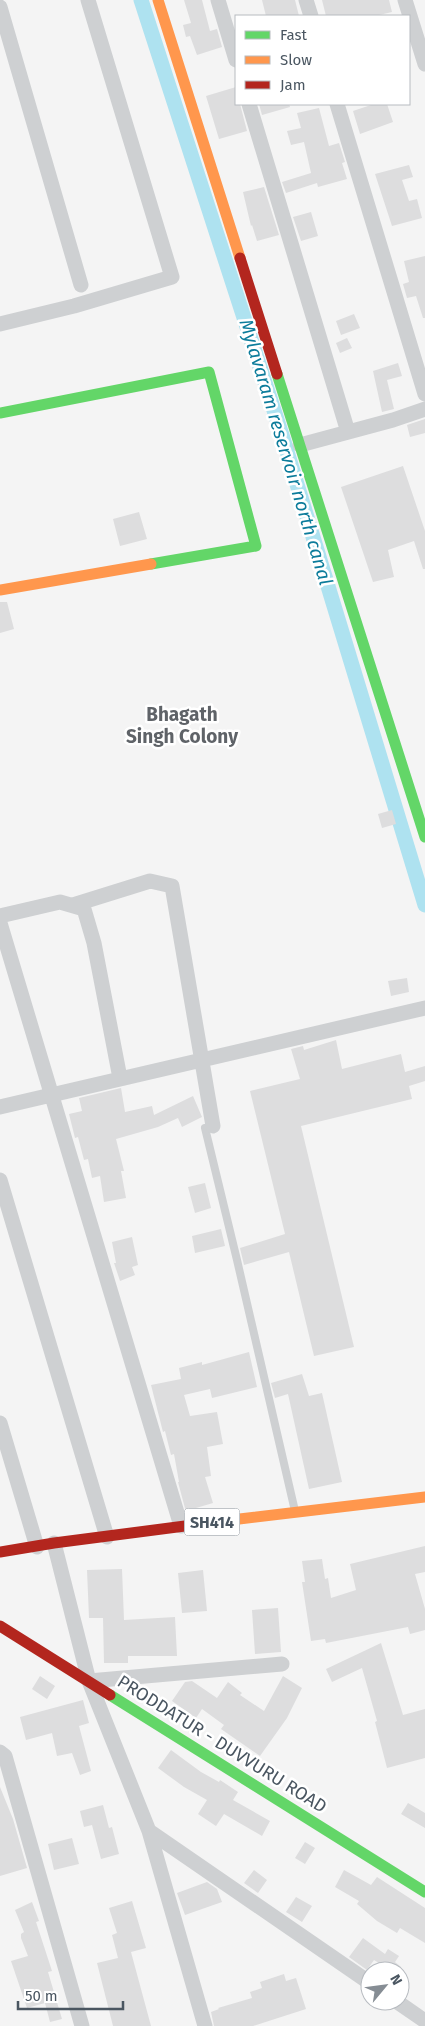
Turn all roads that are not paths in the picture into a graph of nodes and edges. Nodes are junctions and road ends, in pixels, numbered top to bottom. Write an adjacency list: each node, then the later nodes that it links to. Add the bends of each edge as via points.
1 (88, 0): 13 (street, via 172,277)
2 (158, 0): 18 (main road)
3 (218, 0): 8 (street)
4 (306, 0): 7 (street)
5 (406, 0): 9 (street)
6 (0, 7): 12 (street)
7 (311, 15)
8 (235, 57)
9 (425, 64)
10 (249, 105): 17 (street)
11 (338, 105): 14 (street)
12 (81, 285)
13 (0, 324)
14 (425, 394)
15 (425, 408): 17 (street)
16 (0, 413): 19 (main road, via 209,372 256,546)
17 (348, 432): 18 (street)
18 (300, 445): 20 (main road)
19 (0, 590)
20 (425, 837)
21 (73, 906): 22 (street, via 60,902); 25 (street, via 150,881 172,886); 26 (street, via 84,909 87,917)
22 (0, 916)
23 (0, 923): 27 (street)
24 (425, 1008): 25 (street)
25 (202, 1059): 26 (street); 29 (street)
26 (120, 1078): 27 (street)
27 (52, 1095): 28 (street); 34 (street)
28 (0, 1107)
29 (209, 1127): 33 (lane)
30 (0, 1180): 35 (street)
31 (0, 1423): 37 (street)
32 (425, 1497): 33 (main road, SH414)
33 (295, 1512): 34 (main road, SH414)
34 (181, 1526): 35 (main road, SH414)
35 (107, 1537): 36 (main road, SH414)
36 (54, 1543): 37 (main road, SH414); 41 (street)
37 (37, 1547): 38 (main road, SH414)
38 (0, 1552)
39 (0, 1626): 41 (main road, PRODDATUR - DUVVURU ROAD)
40 (282, 1664): 41 (street)
41 (89, 1681): 43 (street); 44 (main road, PRODDATUR - DUVVURU ROAD)
42 (0, 1752): 48 (street, via 5,1756)
43 (149, 1830): 45 (street); 49 (street)
44 (425, 1892)
45 (360, 1976)
46 (410, 2011): 47 (street)
47 (425, 2021)
48 (82, 2026)
49 (204, 2026)

